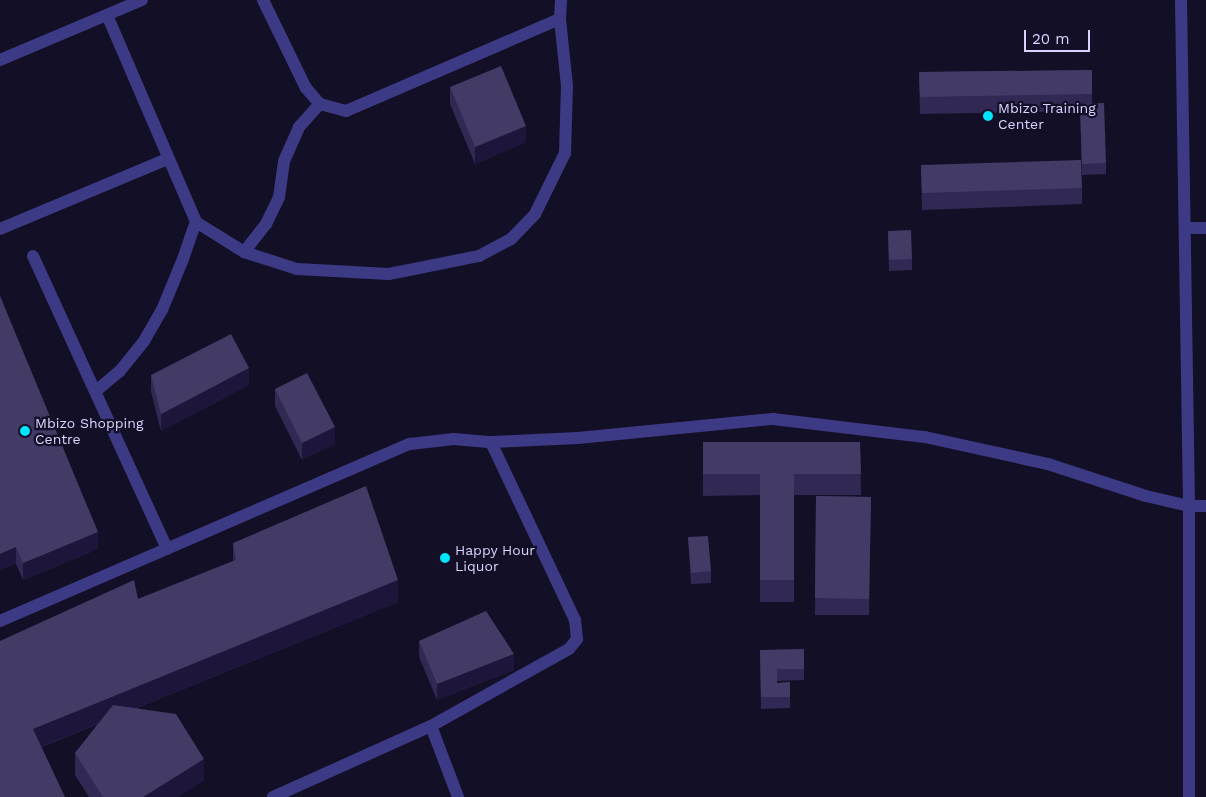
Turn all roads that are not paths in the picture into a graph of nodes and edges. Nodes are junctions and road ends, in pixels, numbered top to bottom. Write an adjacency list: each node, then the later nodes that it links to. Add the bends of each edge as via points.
1 (142, 0): 5 (street)
2 (262, 0): 8 (street, via 306,88)
3 (561, 0): 6 (street)
4 (1181, 0): 11 (street)
5 (107, 15): 7 (street); 9 (street)
6 (560, 19): 8 (street, via 346,111); 14 (street, via 567,86 565,153 534,214 511,239 480,256 388,274 297,269)
7 (0, 60)
8 (320, 104): 14 (street, via 299,127 284,160 279,197 266,224)
9 (167, 159): 10 (street); 13 (street)
10 (196, 222): 14 (street); 16 (street, via 176,276 144,341 119,372)
11 (1185, 228): 12 (street); 18 (street)
12 (1206, 228)
13 (0, 229)
14 (244, 252)
15 (33, 256): 16 (street)
16 (96, 391): 20 (street)
17 (491, 442): 18 (street, via 578,438 773,419 925,437 1048,464 1146,496); 20 (street, via 454,439 410,444); 22 (street, via 575,620 577,639 569,649)
18 (1189, 506): 19 (street); 25 (street)
19 (1206, 506)
20 (166, 549): 21 (street)
21 (0, 621)
22 (431, 726): 23 (street); 24 (street)
23 (272, 797)
24 (458, 797)
25 (1189, 797)

